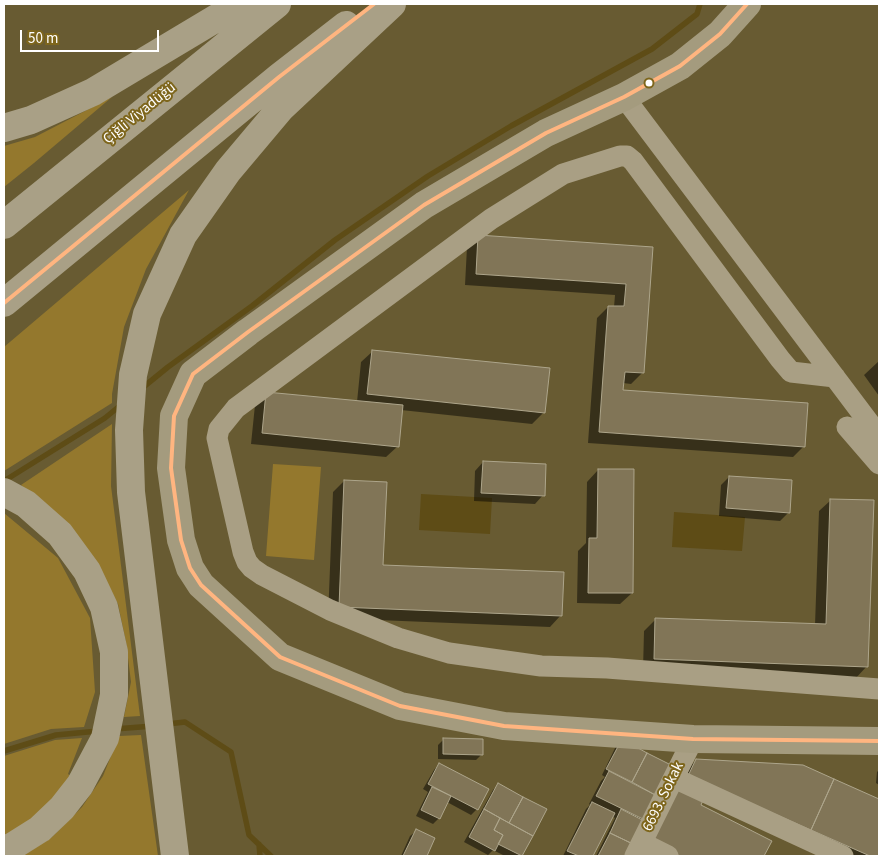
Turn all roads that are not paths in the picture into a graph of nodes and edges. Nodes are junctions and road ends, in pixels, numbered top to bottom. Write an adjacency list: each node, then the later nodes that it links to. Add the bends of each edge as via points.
1 (240, 4): 7 (highway, via 93,92 31,120)
2 (277, 4): 8 (highway, Çiğli Viyadüğü)
3 (374, 4): 9 (highway, via 272,83)
4 (392, 4): 21 (highway, via 281,108 228,171 183,235 148,314 133,375 128,430 131,492)
5 (747, 4): 6 (street, via 720,34 680,66)
6 (624, 97): 10 (street); 16 (street, via 546,133 424,205 193,374 174,416 171,468 181,540 190,568 201,585 280,657 400,706 504,726)
7 (4, 128)
8 (4, 225)
9 (4, 303)
10 (835, 377): 12 (street); 15 (street, via 792,372 633,161 627,156 620,156 563,174 491,219 236,408 219,429 217,438 243,552 252,568 330,610 398,638 450,653 541,666)
11 (847, 427): 13 (street)
12 (879, 436)
13 (879, 464)
14 (4, 492): 19 (highway, via 26,504 60,534 87,571 104,607 114,652 114,695 104,738 80,785 40,829)
15 (879, 689)
16 (693, 739): 17 (street); 18 (street, 6693. Sokak)
17 (879, 741)
18 (674, 778): 20 (street, 6693. Sokak); 23 (street)
19 (4, 850)
20 (638, 850): 22 (street)
21 (175, 851)
22 (668, 856)
23 (843, 856)

